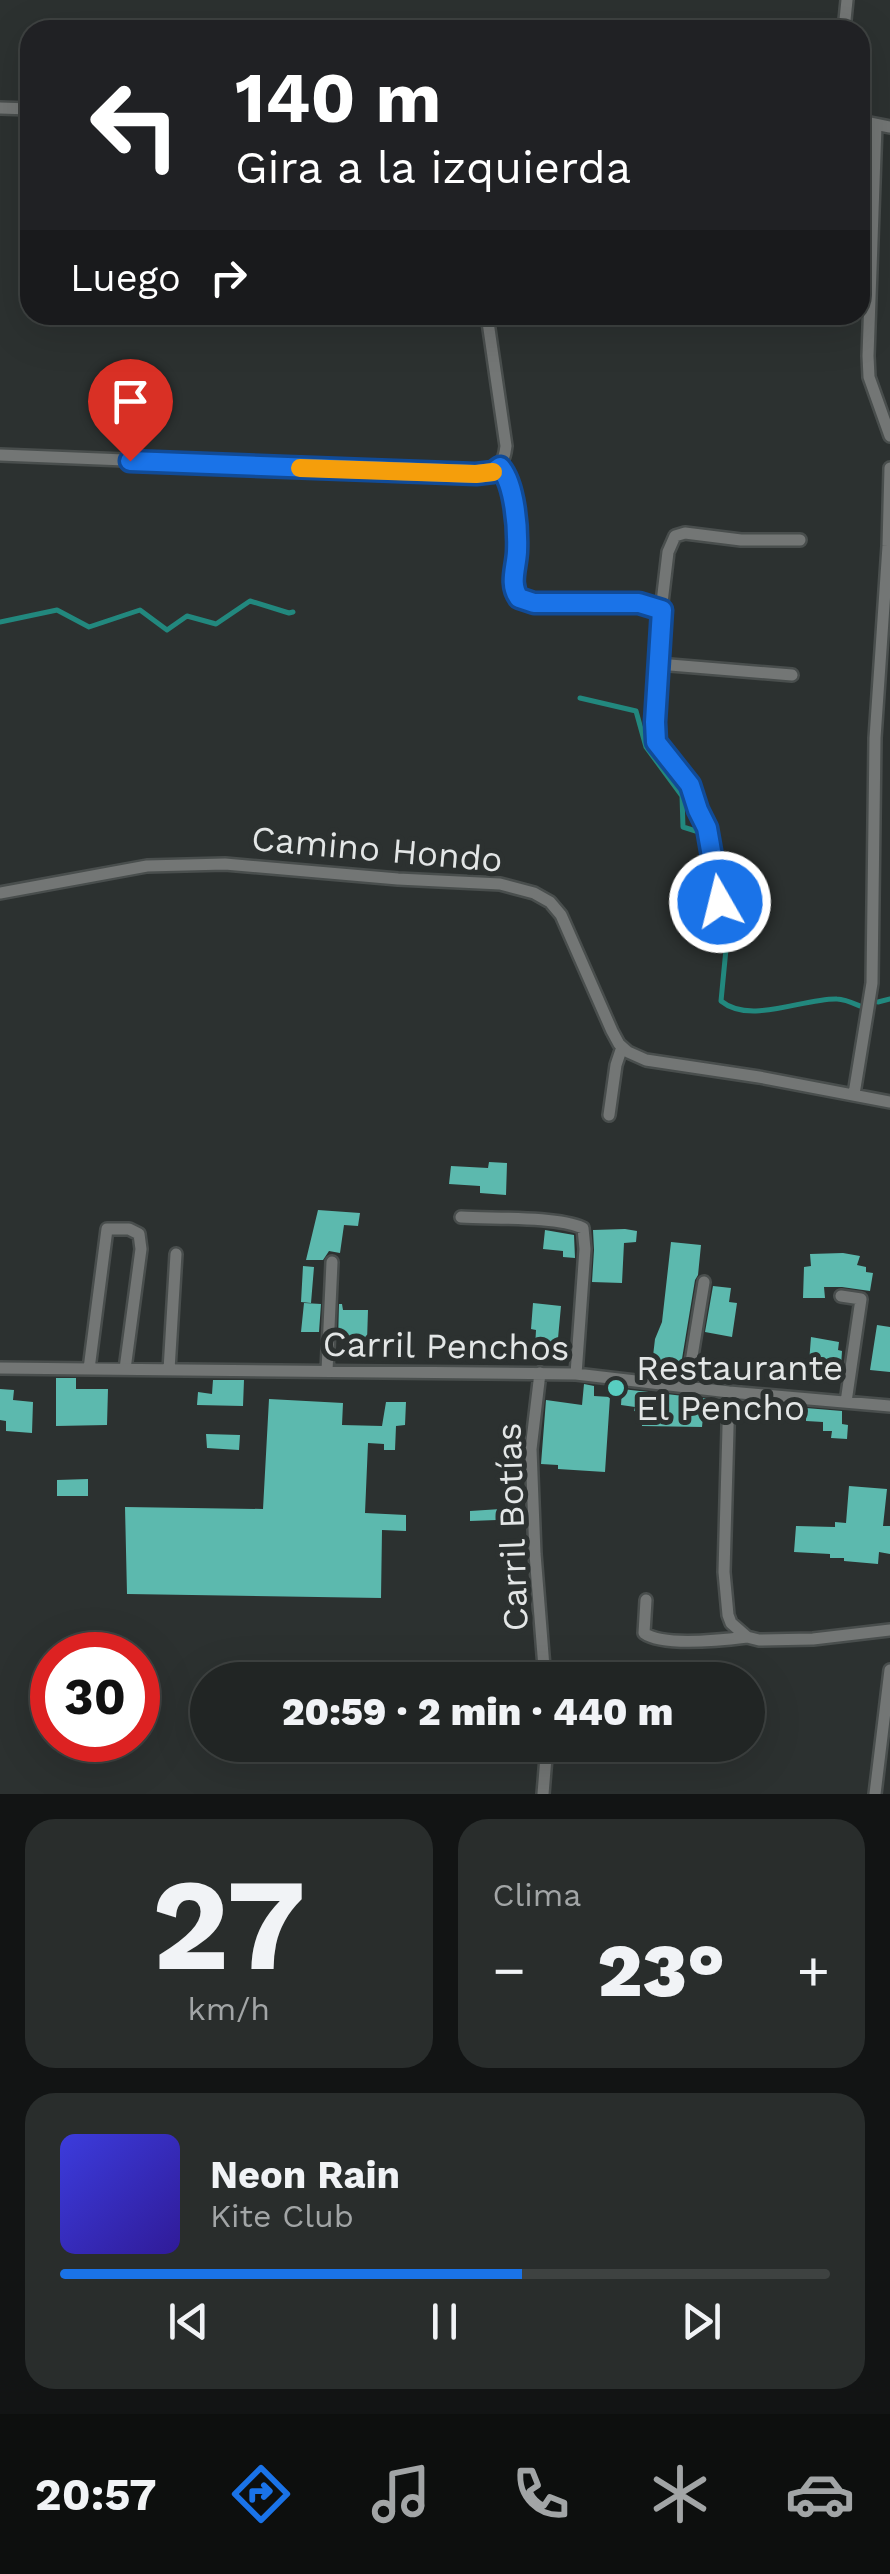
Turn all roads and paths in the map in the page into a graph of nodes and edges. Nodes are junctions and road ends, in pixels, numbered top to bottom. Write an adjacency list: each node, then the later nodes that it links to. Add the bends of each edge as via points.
1 (883, 126): 3 (street, via 868,356)
2 (488, 325): 5 (street, via 506,446)
3 (890, 436)
4 (0, 454): 5 (street, via 476,474)
5 (500, 467): 9 (street, via 509,480 517,556 513,588 519,598 639,603)
6 (890, 468): 7 (street)
7 (889, 537): 12 (street)
8 (800, 540): 9 (street, via 679,533 668,552)
9 (662, 610): 10 (street)
10 (658, 664): 11 (street); 14 (street, via 656,742 690,785)
11 (792, 676)
12 (884, 678): 16 (street, via 872,984)
13 (0, 893): 15 (street, Camino Hondo, via 146,866 208,864 521,888 561,915)
14 (732, 933)
15 (622, 1047): 16 (street, via 646,1060); 18 (street)
16 (854, 1094): 17 (street)
17 (890, 1102)
18 (609, 1115)
19 (461, 1217): 30 (street, via 583,1228)
20 (176, 1254): 27 (street)
21 (332, 1262): 28 (street)
22 (704, 1282): 31 (street)
23 (841, 1296): 33 (street, via 861,1298)
24 (0, 1368): 25 (street, Carril Penchos)
25 (90, 1369): 26 (street, Carril Penchos); 26 (street, via 107,1229 129,1229 139,1234 140,1249)
26 (125, 1370): 27 (street, Carril Penchos)
27 (169, 1370): 28 (street, Carril Penchos)
28 (327, 1372): 29 (street, Carril Penchos)
29 (540, 1374): 30 (street, Carril Penchos); 38 (street, Carril Botías, via 531,1449)
30 (576, 1374): 31 (street, Carril Penchos)
31 (687, 1387): 32 (street, Carril Penchos)
32 (728, 1392): 33 (street, Carril Penchos); 37 (street, via 724,1572 728,1615)
33 (846, 1402): 34 (street, Carril Penchos)
34 (890, 1406)
35 (646, 1600): 37 (street, via 648,1637)
36 (890, 1630): 37 (street, via 813,1639)
37 (747, 1637)
38 (544, 1662)
39 (890, 1670): 42 (street)
40 (546, 1762): 41 (street)
41 (543, 1794)
42 (875, 1794)

